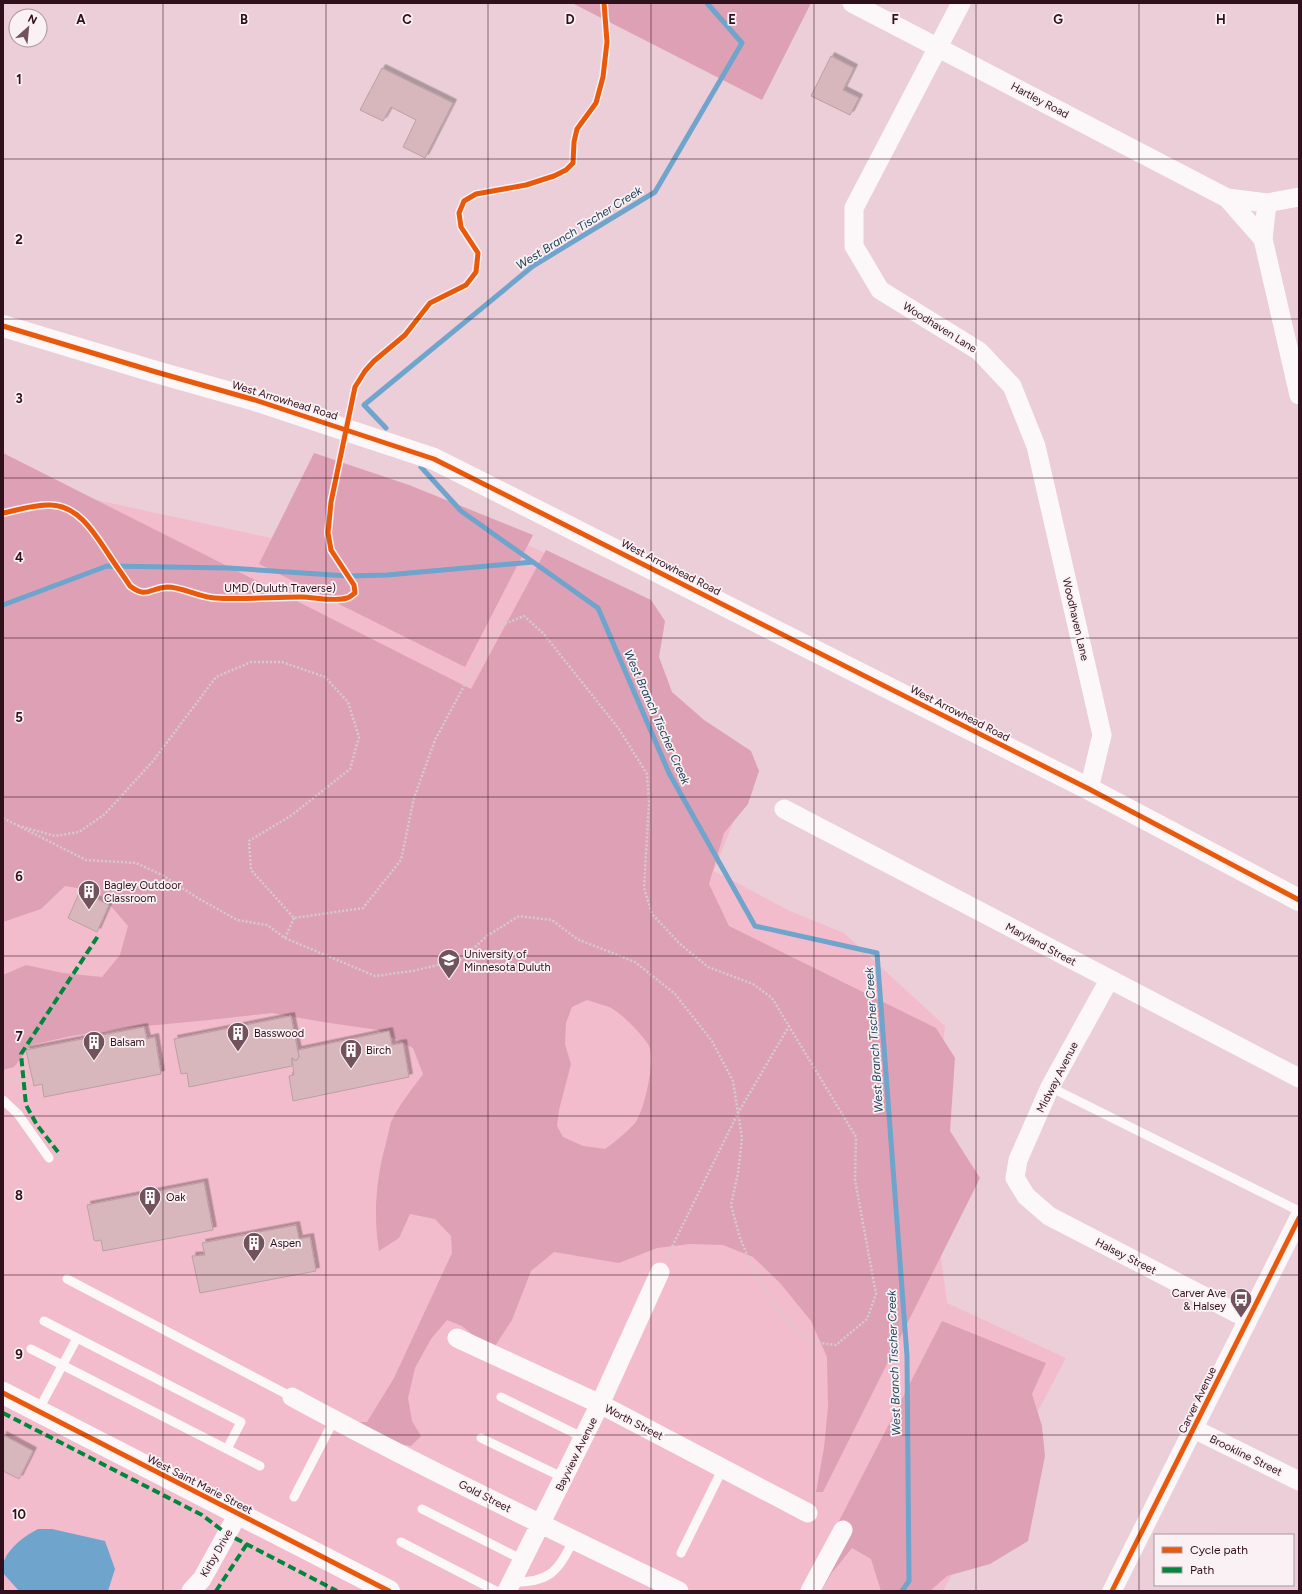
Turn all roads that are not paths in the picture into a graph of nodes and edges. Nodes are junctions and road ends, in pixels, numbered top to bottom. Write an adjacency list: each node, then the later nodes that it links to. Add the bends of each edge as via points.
1 (852, 3): 3 (street, Hartley Road)
2 (961, 3): 3 (street, Woodhaven Lane)
3 (938, 47): 5 (street, Hartley Road); 10 (street, Woodhaven Lane, via 854,208 854,246 880,290 980,351 1012,386 1036,446 1102,735)
4 (1299, 197): 6 (street)
5 (1227, 198): 6 (street, Hartley Road); 7 (street, Hartley Road)
6 (1267, 203): 7 (street, Hartley Road)
7 (1263, 238): 9 (street, Hartley Road)
8 (3, 326): 10 (street, West Arrowhead Road, via 255,400 434,459)
9 (1299, 395)
10 (1089, 790): 12 (street, West Arrowhead Road)
11 (784, 809): 13 (street, Maryland Street)
12 (1299, 900)
13 (1108, 980): 14 (street, Maryland Street); 15 (street, Midway Avenue)
14 (1299, 1078)
15 (1050, 1087): 18 (street, Midway Avenue, via 1018,1160); 19 (lane)
16 (3, 1100): 17 (lane, via 18,1114)
17 (49, 1158)
18 (1015, 1178): 23 (street, Halsey Street, via 1026,1196 1049,1216)
19 (1299, 1211)
20 (1299, 1218): 23 (street, Carver Avenue)
21 (660, 1272): 32 (street, Bayview Avenue)
22 (67, 1279): 30 (lane)
23 (1248, 1319): 35 (street, Carver Avenue)
24 (44, 1321): 25 (lane)
25 (77, 1338): 28 (lane); 38 (lane, via 241,1422)
26 (457, 1338): 32 (street, Worth Street)
27 (31, 1349): 28 (lane)
28 (63, 1366): 33 (lane); 38 (lane)
29 (3, 1393): 33 (street, West Saint Marie Street)
30 (292, 1397): 34 (street, Gold Street)
31 (501, 1397): 37 (lane)
32 (600, 1404): 37 (street, Bayview Avenue); 40 (street, Worth Street)
33 (37, 1411): 46 (street, West Saint Marie Street)
34 (334, 1420): 43 (lane); 47 (street, Gold Street)
35 (1194, 1429): 42 (street, Brookline Street); 58 (street, Carver Avenue)
36 (481, 1438): 41 (lane)
37 (584, 1438): 41 (street, Bayview Avenue)
38 (227, 1449): 39 (lane)
39 (260, 1466)
40 (723, 1468): 45 (street, Worth Street); 51 (lane)
41 (564, 1478): 47 (street, Bayview Avenue)
42 (1299, 1481)
43 (294, 1497)
44 (422, 1509): 52 (lane)
45 (808, 1513)
46 (238, 1514): 54 (street, Kirby Drive, via 202,1579); 55 (street, West Saint Marie Street)
47 (541, 1524): 49 (street, Gold Street); 52 (street, Bayview Avenue)
48 (843, 1530): 57 (street)
49 (573, 1540): 53 (lane, via 558,1569 546,1576); 56 (street, Gold Street)
50 (401, 1542): 53 (lane)
51 (681, 1553)
52 (523, 1560): 53 (street, Bayview Avenue)
53 (505, 1588)
54 (191, 1591)
55 (389, 1591)
56 (679, 1591)
57 (810, 1591)
58 (1112, 1591)

